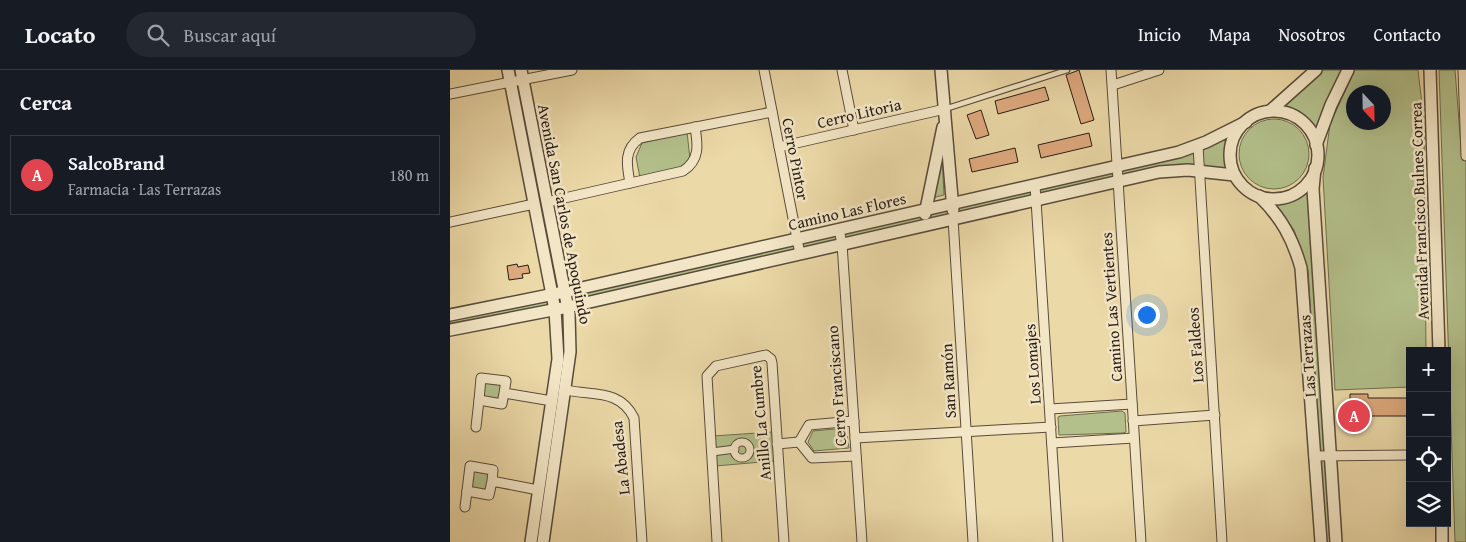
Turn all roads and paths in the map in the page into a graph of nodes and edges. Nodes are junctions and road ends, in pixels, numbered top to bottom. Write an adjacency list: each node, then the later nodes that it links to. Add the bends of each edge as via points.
1 (508, 70): 14 (street, Avenida San Carlos de Apoquindo)
2 (572, 70): 13 (street)
3 (764, 70): 18 (street, Cerro Pintor)
4 (842, 70): 22 (street)
5 (940, 70): 19 (street)
6 (1066, 70): 19 (lane)
7 (1111, 70): 15 (street, Camino Las Vertientes)
8 (1159, 70): 15 (street)
9 (1316, 70): 17 (street)
10 (1348, 70): 24 (street)
11 (1430, 70): 56 (street, Avenida Francisco Bulnes Correa)
12 (1463, 70): 23 (street)
13 (522, 75): 14 (street); 37 (street, Avenida San Carlos de Apoquindo)
14 (510, 82): 16 (street); 39 (street, Avenida San Carlos de Apoquindo)
15 (1113, 84): 28 (street, Camino Las Vertientes)
16 (450, 94)
17 (1270, 111): 20 (street); 24 (street, via 1287,112 1302,120 1310,129)
18 (772, 112): 21 (street); 26 (street, Cerro Pintor)
19 (946, 112): 22 (street, Cerro Litoria); 38 (street); 40 (street)
20 (1246, 122): 25 (street, Camino Las Flores); 31 (street, via 1231,142 1229,159)
21 (695, 127): 33 (street, via 698,151 688,168); 33 (street, via 649,135 636,141 627,160)
22 (854, 130): 26 (street, Cerro Litoria)
23 (1466, 134): 27 (street)
24 (1316, 145): 29 (street)
25 (1198, 146): 28 (street, Camino Las Flores); 30 (street, Los Faldeos)
26 (779, 147): 45 (street, Cerro Pintor)
27 (1466, 156)
28 (1116, 166): 32 (street, Camino Las Vertientes); 34 (street, Camino Las Flores)
29 (1315, 168): 35 (street, via 1305,186 1294,194 1274,199); 53 (street, Las Terrazas, via 1313,189)
30 (1199, 170): 31 (street, Camino Las Flores); 32 (street, Camino Las Flores, via 1168,170); 63 (street, Los Faldeos)
31 (1234, 175): 35 (street, via 1247,190)
32 (1118, 181): 36 (street, Camino Las Flores); 61 (street, Camino Las Vertientes)
33 (630, 183): 37 (street)
34 (1035, 184): 36 (street, Los Lomajes); 38 (street, Camino Las Flores)
35 (1259, 196): 54 (street, Las Terrazas, via 1280,219 1297,253)
36 (1037, 199): 41 (street, Camino Las Flores); 62 (street, Los Lomajes)
37 (547, 202): 48 (street, Avenida San Carlos de Apoquindo)
38 (952, 203): 40 (street, Camino Las Flores); 41 (street)
39 (534, 204): 42 (street); 49 (street, Avenida San Carlos de Apoquindo)
40 (926, 209): 43 (street); 44 (street, Camino Las Flores)
41 (953, 219): 43 (street, Camino Las Flores); 68 (street, San Ramón)
42 (450, 222)
43 (924, 226): 46 (street, Camino Las Flores)
44 (839, 229): 45 (street, Camino Las Flores); 46 (street, Cerro Franciscano)
45 (797, 239): 47 (street, Cerro Pintor); 48 (street, Camino Las Flores)
46 (842, 244): 47 (street, Camino Las Flores); 64 (street, Cerro Franciscano)
47 (800, 254): 50 (street, Camino Las Flores)
48 (564, 292): 49 (street, Camino Las Flores); 50 (street, Avenida San Carlos de Apoquindo)
49 (552, 295): 51 (street, Avenida San Carlos de Apoquindo); 52 (street, Camino Las Flores)
50 (568, 307): 51 (street, Camino Las Flores); 57 (street, Avenida San Carlos de Apoquindo, via 571,343)
51 (555, 310): 55 (street, Camino Las Flores); 60 (street, Avenida San Carlos de Apoquindo, via 558,359)
52 (450, 314)
53 (1322, 326): 54 (street); 79 (street, Las Terrazas)
54 (1306, 327): 78 (street, Las Terrazas)
55 (450, 330)
56 (1439, 347)
57 (566, 390): 86 (street, Avenida San Carlos de Apoquindo); 87 (street, La Abadesa, via 616,398 634,418)
58 (504, 393): 59 (street, via 502,404); 59 (street, via 506,381 481,378); 60 (street)
59 (479, 400): 66 (street)
60 (552, 401): 81 (street, Avenida San Carlos de Apoquindo)
61 (1132, 404): 62 (street); 65 (street, Camino Las Vertientes)
62 (1050, 409): 67 (street, Los Lomajes)
63 (1215, 415): 65 (street); 94 (street, Los Faldeos)
64 (854, 421): 69 (street, Cerro Franciscano); 71 (street, via 809,425)
65 (1133, 421): 70 (street, Camino Las Vertientes)
66 (476, 427)
67 (1051, 427): 68 (street); 72 (street, Los Lomajes)
68 (966, 432): 69 (street); 91 (street, San Ramón)
69 (855, 438): 77 (street, Cerro Franciscano)
70 (1134, 438): 72 (street); 93 (street, Camino Las Vertientes)
71 (799, 442): 73 (street); 77 (street, via 812,458)
72 (1052, 443): 92 (street, Los Lomajes)
73 (777, 444): 75 (street, Anillo La Cumbre, via 772,363 766,356 719,365 708,373); 89 (street, Anillo La Cumbre)
74 (734, 449): 75 (street)
75 (712, 452): 88 (street, Anillo La Cumbre)
76 (1406, 455): 79 (street)
77 (856, 456): 90 (street, Cerro Franciscano)
78 (1314, 456): 79 (street); 95 (street, Las Terrazas)
79 (1330, 456): 96 (street, Las Terrazas)
80 (492, 481): 81 (street); 82 (street, via 489,495); 82 (street, via 493,470 470,466)
81 (538, 490): 85 (street, Avenida San Carlos de Apoquindo)
82 (467, 491): 83 (street)
83 (464, 507)
84 (1442, 527): 97 (street)
85 (531, 542)
86 (543, 542)
87 (642, 542)
88 (717, 542)
89 (784, 542)
90 (862, 542)
91 (973, 542)
92 (1058, 542)
93 (1141, 542)
94 (1222, 542)
95 (1321, 542)
96 (1336, 542)
97 (1442, 542)

